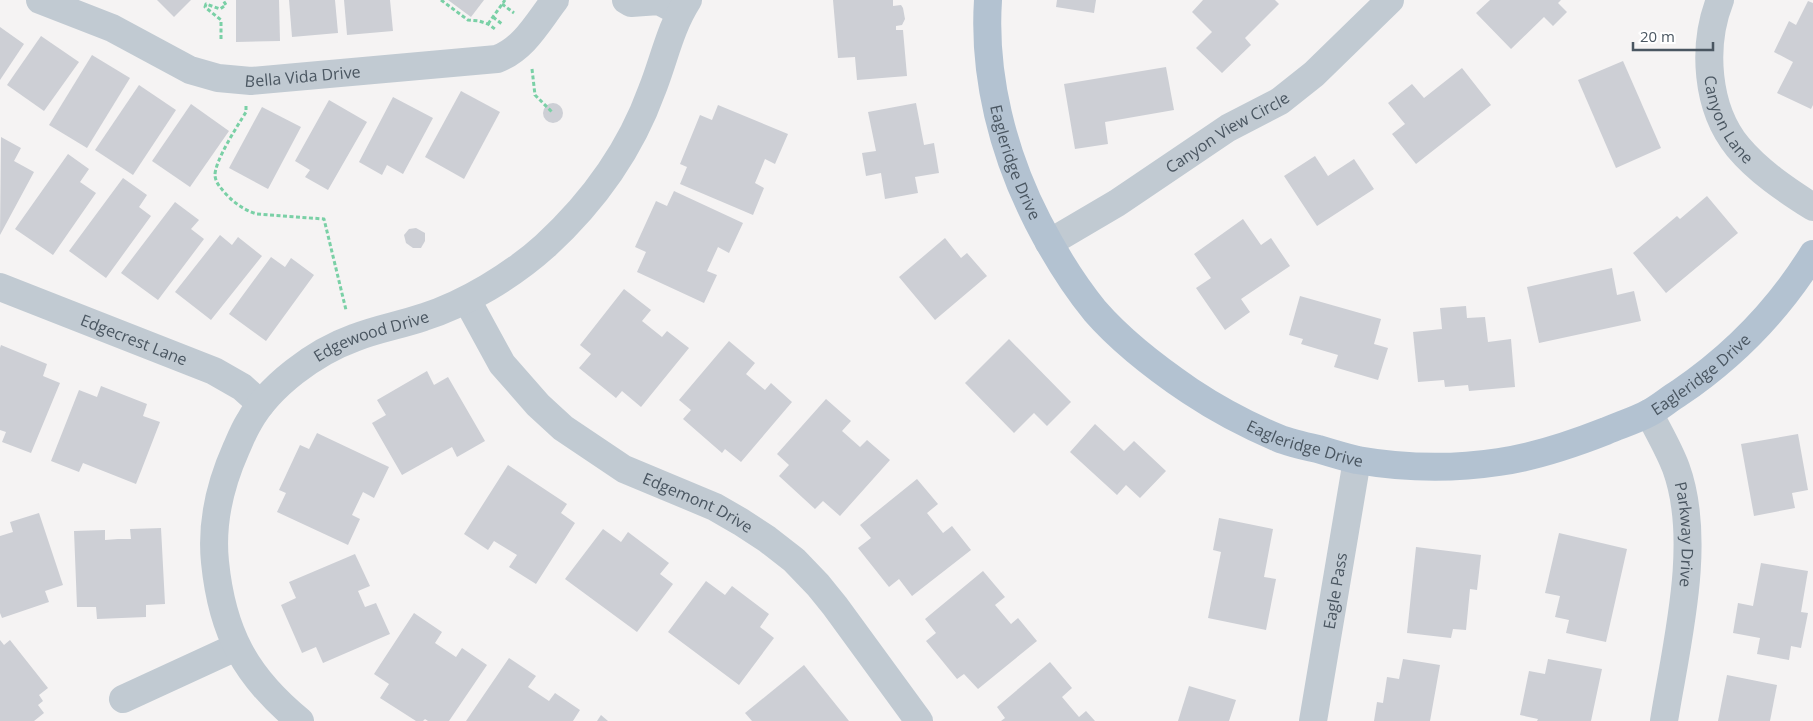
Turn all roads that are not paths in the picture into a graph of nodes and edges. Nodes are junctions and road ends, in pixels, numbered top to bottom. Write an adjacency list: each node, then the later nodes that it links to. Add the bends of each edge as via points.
1 (40, 0): 2 (street, Bella Vida Drive, via 112,28 190,70 218,78 250,81 497,60 519,47)
2 (555, 0)
3 (626, 0): 7 (street)
4 (988, 0): 9 (main road, Eagleridge Drive, via 986,20 990,69 1002,134 1027,200)
5 (1390, 0): 9 (street, Canyon View Circle, via 1309,78 1280,101 1228,128 1110,207)
6 (1720, 0): 8 (street, Canyon Lane, via 1710,34 1709,62 1721,119 1737,145 1756,165)
7 (672, 3): 12 (street, Edgewood Drive, via 668,40 652,91 629,143 612,170 592,198 543,248)
8 (1813, 207)
9 (1049, 243): 15 (main road, Eagleridge Drive, via 1096,312 1135,350 1171,378 1213,406 1280,439)
10 (1813, 254): 14 (main road, Eagleridge Drive, via 1762,322 1732,353)
11 (0, 287): 13 (street, Edgecrest Lane, via 214,371 242,387)
12 (467, 300): 13 (street, Edgewood Drive, via 333,346 285,380); 19 (street, Edgemont Drive, via 502,364 563,428 624,469 715,507 794,560 835,606)
13 (261, 404): 16 (street, Edgewood Drive, via 228,467 215,521 217,580)
14 (1649, 413): 15 (main road, Eagleridge Drive, via 1572,445 1500,462 1444,466); 21 (street, Parkway Drive, via 1676,468 1687,516 1687,575)
15 (1357, 460): 20 (street, Eagle Pass)
16 (236, 647): 17 (street); 18 (street, Edgewood Drive, via 268,692)
17 (123, 699)
18 (300, 721)
19 (919, 721)
20 (1313, 721)
21 (1664, 721)

